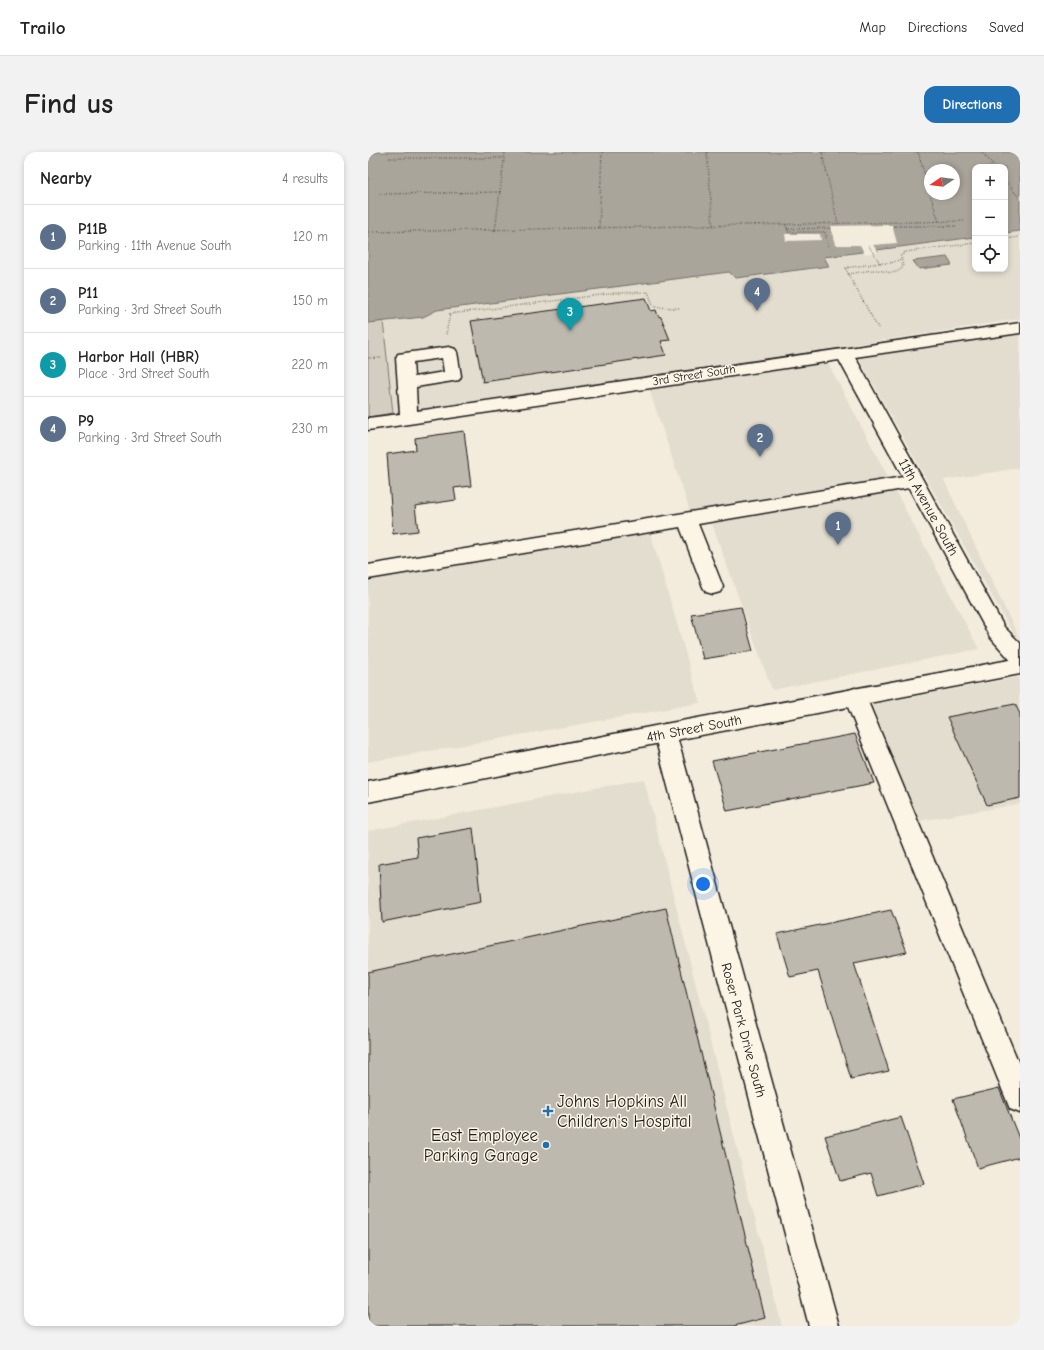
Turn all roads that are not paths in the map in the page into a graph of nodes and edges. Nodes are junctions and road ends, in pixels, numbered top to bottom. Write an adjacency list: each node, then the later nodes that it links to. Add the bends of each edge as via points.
1 (1020, 328): 2 (street, 3rd Street South)
2 (844, 353): 4 (street, 3rd Street South); 6 (street, 11th Avenue South)
3 (407, 383): 3 (street, via 404,358 449,352 453,376); 4 (street)
4 (409, 418): 5 (street, 3rd Street South)
5 (368, 424)
6 (915, 481): 7 (street); 10 (street, 11th Avenue South, via 997,632)
7 (687, 518): 8 (street); 9 (street)
8 (368, 572)
9 (713, 587)
10 (1020, 657)
11 (1020, 666): 12 (street, 4th Street South)
12 (855, 697): 13 (street, 4th Street South); 15 (street)
13 (664, 733): 14 (street, 4th Street South); 16 (street, Roser Park Drive South)
14 (368, 792)
15 (1020, 1099)
16 (824, 1326)

